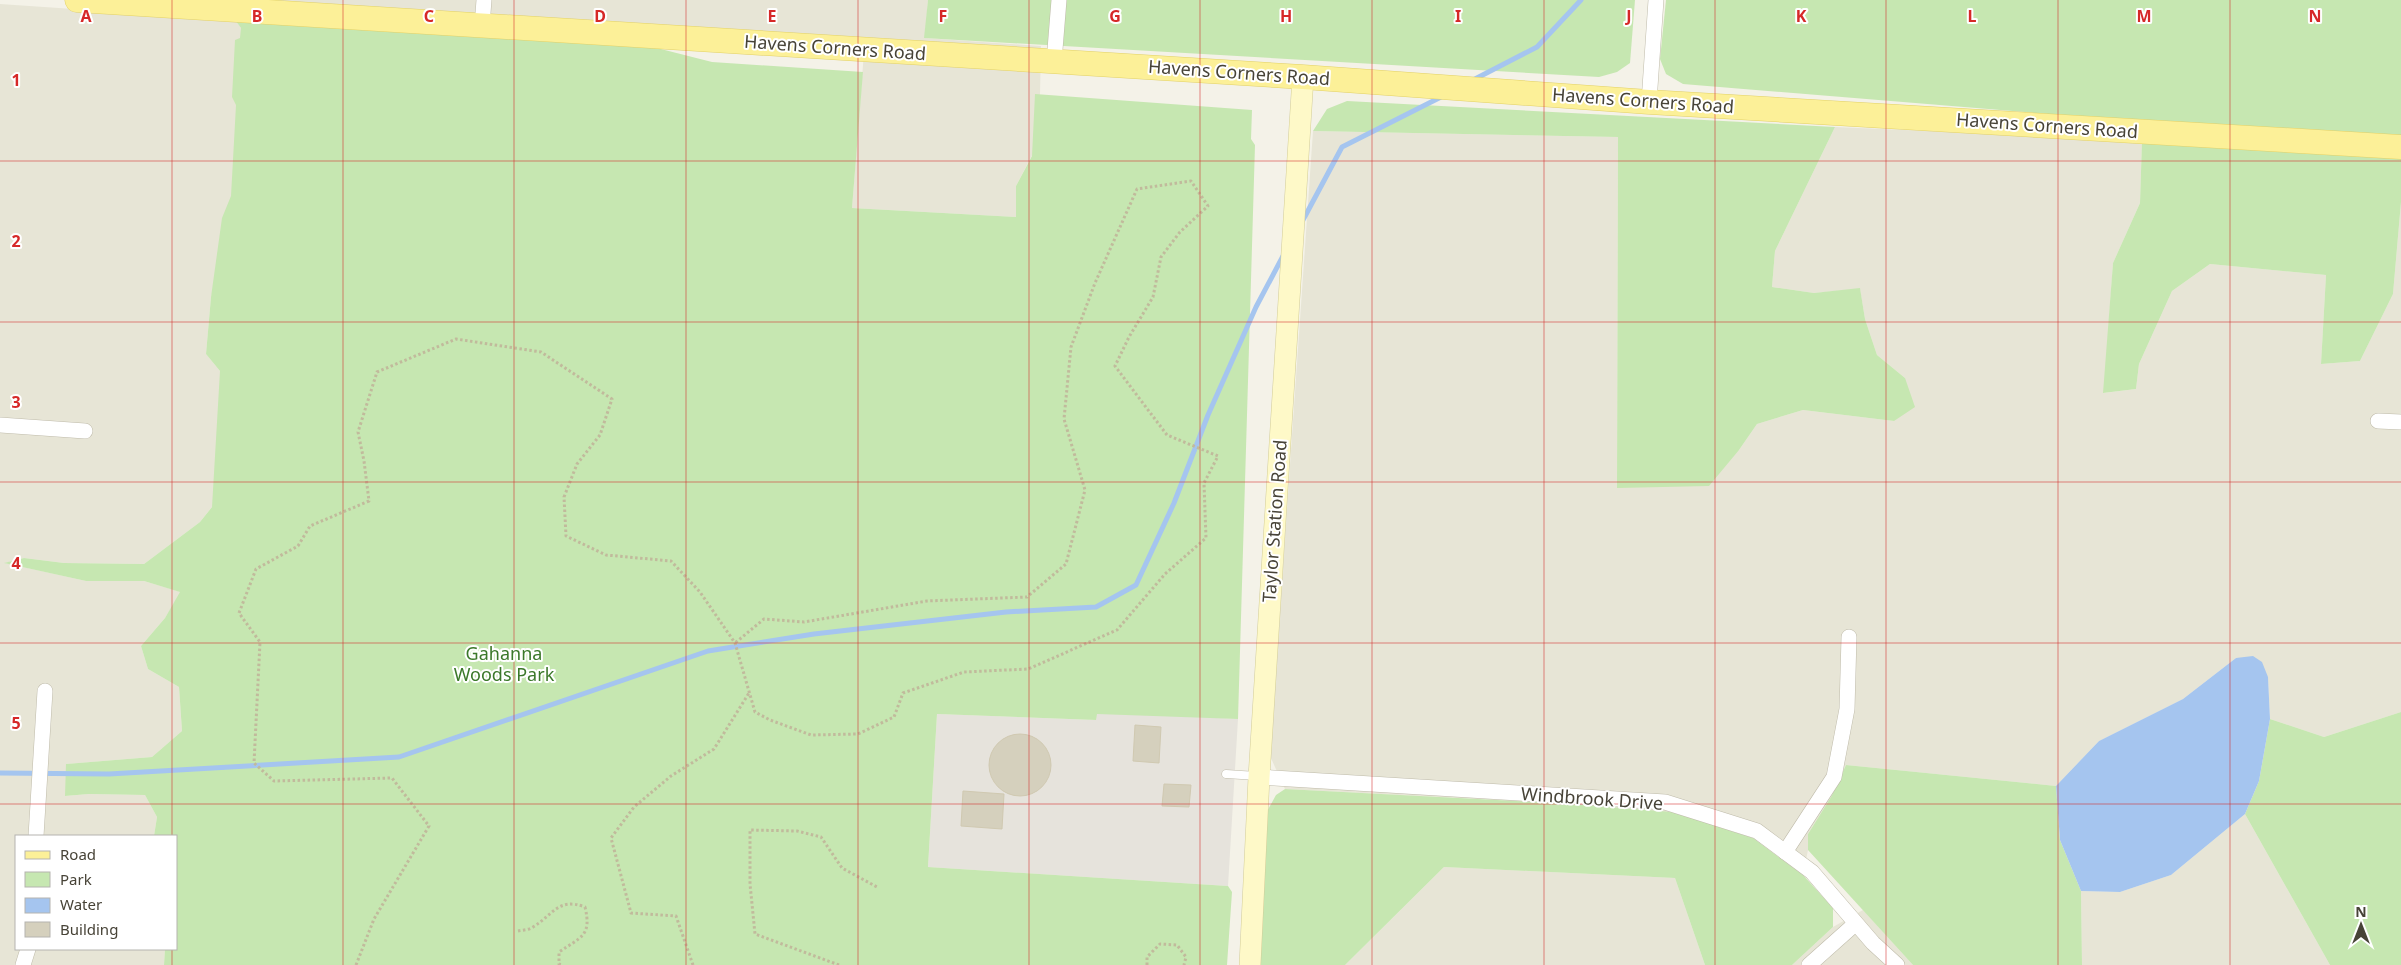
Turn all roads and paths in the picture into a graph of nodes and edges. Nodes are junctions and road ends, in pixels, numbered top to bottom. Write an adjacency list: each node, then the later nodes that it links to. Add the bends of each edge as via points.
1 (77, 0): 5 (main road, Havens Corners Road)
2 (484, 0): 5 (street)
3 (1059, 0): 6 (street)
4 (1656, 0): 8 (street)
5 (482, 26): 6 (main road, Havens Corners Road)
6 (1054, 62): 7 (main road, Havens Corners Road)
7 (1303, 77): 8 (main road, Havens Corners Road); 19 (main road, Taylor Station Road)
8 (1648, 102): 9 (main road, Havens Corners Road)
9 (2401, 147)
10 (2378, 421): 11 (street)
11 (2401, 422)
12 (0, 425): 13 (street)
13 (85, 431)
14 (1849, 636): 21 (street, via 1847,709 1834,777)
15 (735, 643): 17 (path); 17 (path, via 764,619 804,622 927,601 1027,597 1066,564 1085,490 1064,419 1071,346 1137,189 1191,181 1208,206 1180,232 1161,257 1153,297 1114,366 1167,434 1218,456 1204,483 1206,538 1165,574 1117,630 1028,669 964,672 903,693 894,717 858,734 811,735 770,720 755,712); 27 (path, via 700,592 671,561 606,555 566,536 564,497 577,464 600,434 612,399 542,352 456,339 377,372 358,432 368,501 310,526 298,546 256,569 239,613 260,642 254,763 274,781 392,778 429,826 374,919)
16 (45, 691): 20 (street)
17 (750, 692): 29 (path, via 714,749 671,776 634,807 611,838 631,913 676,916)
18 (1226, 774): 19 (lane)
19 (1259, 777): 21 (street, Windbrook Drive, via 1665,802 1757,831); 33 (main road, Taylor Station Road)
20 (36, 835)
21 (1785, 852): 23 (street, Windbrook Drive, via 1812,872)
22 (877, 888): 30 (path, via 842,868 820,837 797,832 750,830 750,884 755,934)
23 (1855, 924): 34 (street); 35 (street, Windbrook Drive)
24 (518, 931): 28 (path, via 532,928 554,909 574,903 584,907 589,923 583,936 559,952 559,964)
25 (28, 950): 26 (street)
26 (23, 965)
27 (356, 965)
28 (562, 965)
29 (693, 965)
30 (839, 965)
31 (1147, 965): 32 (path, via 1147,957 1160,944 1177,945 1186,957)
32 (1184, 965)
33 (1250, 965)
34 (1808, 965)
35 (1897, 965)

